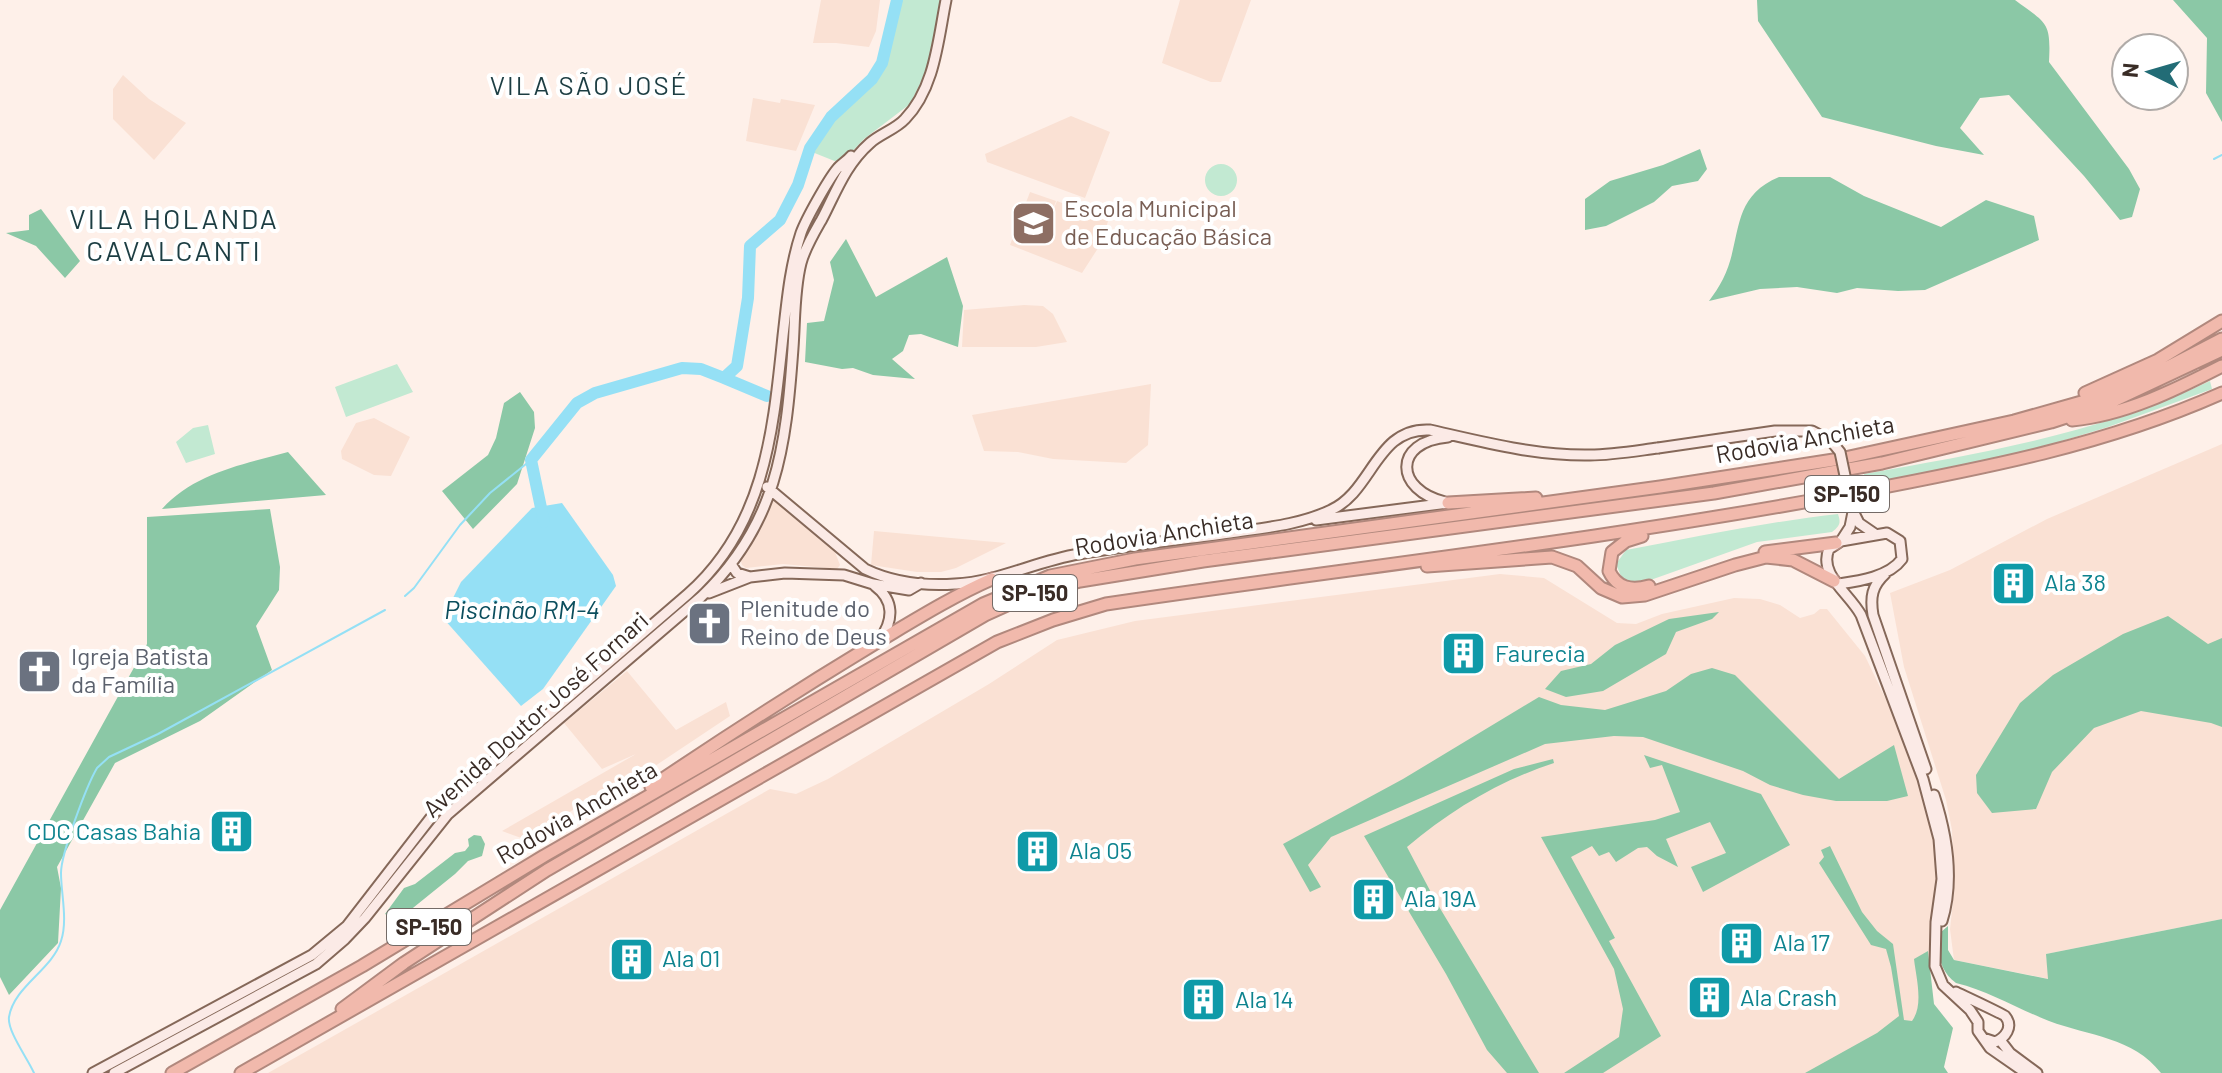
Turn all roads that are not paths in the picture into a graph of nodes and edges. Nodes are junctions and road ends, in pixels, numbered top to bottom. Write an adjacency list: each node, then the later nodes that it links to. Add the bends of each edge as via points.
1 (946, 0): 2 (main road, via 925,88 905,120)
2 (880, 135): 3 (main road, Avenida Doutor José Fornari); 4 (main road)
3 (837, 169): 4 (main road); 13 (main road, Avenida Doutor José Fornari, via 802,229 793,262)
4 (834, 191): 15 (main road, Avenida Doutor José Fornari, via 801,263 785,428)
5 (2222, 321): 10 (highway, via 2129,374)
6 (2222, 339): 10 (highway, Rodovia Anchieta / SP-150, via 2123,387)
7 (2222, 350): 11 (highway, Rodovia Anchieta / SP-150, via 2142,389)
8 (2222, 366): 11 (highway, via 2144,402 2092,418)
9 (2222, 393): 18 (highway, Rodovia Anchieta / SP-150, via 2033,457)
10 (2014, 421): 14 (highway, Rodovia Anchieta / SP-150, via 1840,459)
11 (2051, 422): 41 (highway, Rodovia Anchieta / SP-150, via 1882,463 1714,493 1203,561 1031,594 871,680 547,870 404,963)
12 (1455, 436): 16 (main road, via 1422,442 1407,464 1415,487); 17 (main road, bridge, via 1534,452 1605,455 1775,431 1812,431 1840,452); 19 (main road, via 1424,430 1399,436 1338,507)
13 (760, 481): 15 (main road); 22 (main road, Avenida Doutor José Fornari)
14 (1660, 487): 16 (highway); 35 (highway, Rodovia Anchieta / SP-150, via 1202,548 1050,576 983,604)
15 (771, 491): 23 (main road); 24 (main road, Avenida Doutor José Fornari)
16 (1448, 503): 19 (main road)
17 (1852, 510): 20 (main road); 21 (main road, via 1850,527)
18 (1707, 520): 21 (highway, via 1626,541 1612,552 1613,579 1639,589 1760,553); 25 (highway, Rodovia Anchieta / SP-150)
19 (1276, 526): 29 (main road, via 1077,554)
20 (1875, 534): 21 (main road); 26 (main road, via 1892,535 1902,546 1902,559)
21 (1835, 544): 30 (main road, via 1826,565)
22 (728, 550): 24 (main road); 43 (main road, Avenida Doutor José Fornari, via 688,594 436,811 329,942)
23 (849, 558): 27 (main road); 31 (main road, via 873,573)
24 (732, 566): 28 (main road); 33 (main road, Avenida Doutor José Fornari)
25 (1358, 568): 30 (highway, via 1552,557 1577,566 1611,594 1634,597 1770,557 1793,560); 41 (highway, Rodovia Anchieta / SP-150, via 1106,604 1019,632)
26 (1888, 572): 30 (main road); 36 (main road, via 1875,585 1871,604 1946,844 1947,902)
27 (844, 575): 28 (main road); 32 (main road)
28 (750, 577): 33 (main road)
29 (992, 579): 31 (main road); 34 (highway)
30 (1836, 582): 36 (main road, via 1867,630 1930,800 1942,860)
31 (921, 583): 32 (main road, via 909,590)
32 (873, 584): 34 (main road, via 890,606 888,626)
33 (701, 597): 44 (main road, Avenida Doutor José Fornari, via 448,814 365,918 316,964)
34 (878, 642): 35 (highway, via 776,703)
35 (579, 836): 45 (highway, Rodovia Anchieta / SP-150, via 523,862 476,898)
36 (1937, 927): 37 (main road, via 1934,959)
37 (1943, 985): 38 (main road); 39 (main road)
38 (1993, 1010): 39 (main road); 42 (main road, via 2008,1024)
39 (1978, 1022): 40 (main road)
40 (1980, 1035): 42 (main road); 47 (main road, via 1995,1053)
41 (303, 1039): 46 (highway, Rodovia Anchieta / SP-150)
42 (2000, 1040): 48 (main road)
43 (93, 1073)
44 (114, 1073)
45 (172, 1073)
46 (241, 1073)
47 (2026, 1073)
48 (2037, 1073)

